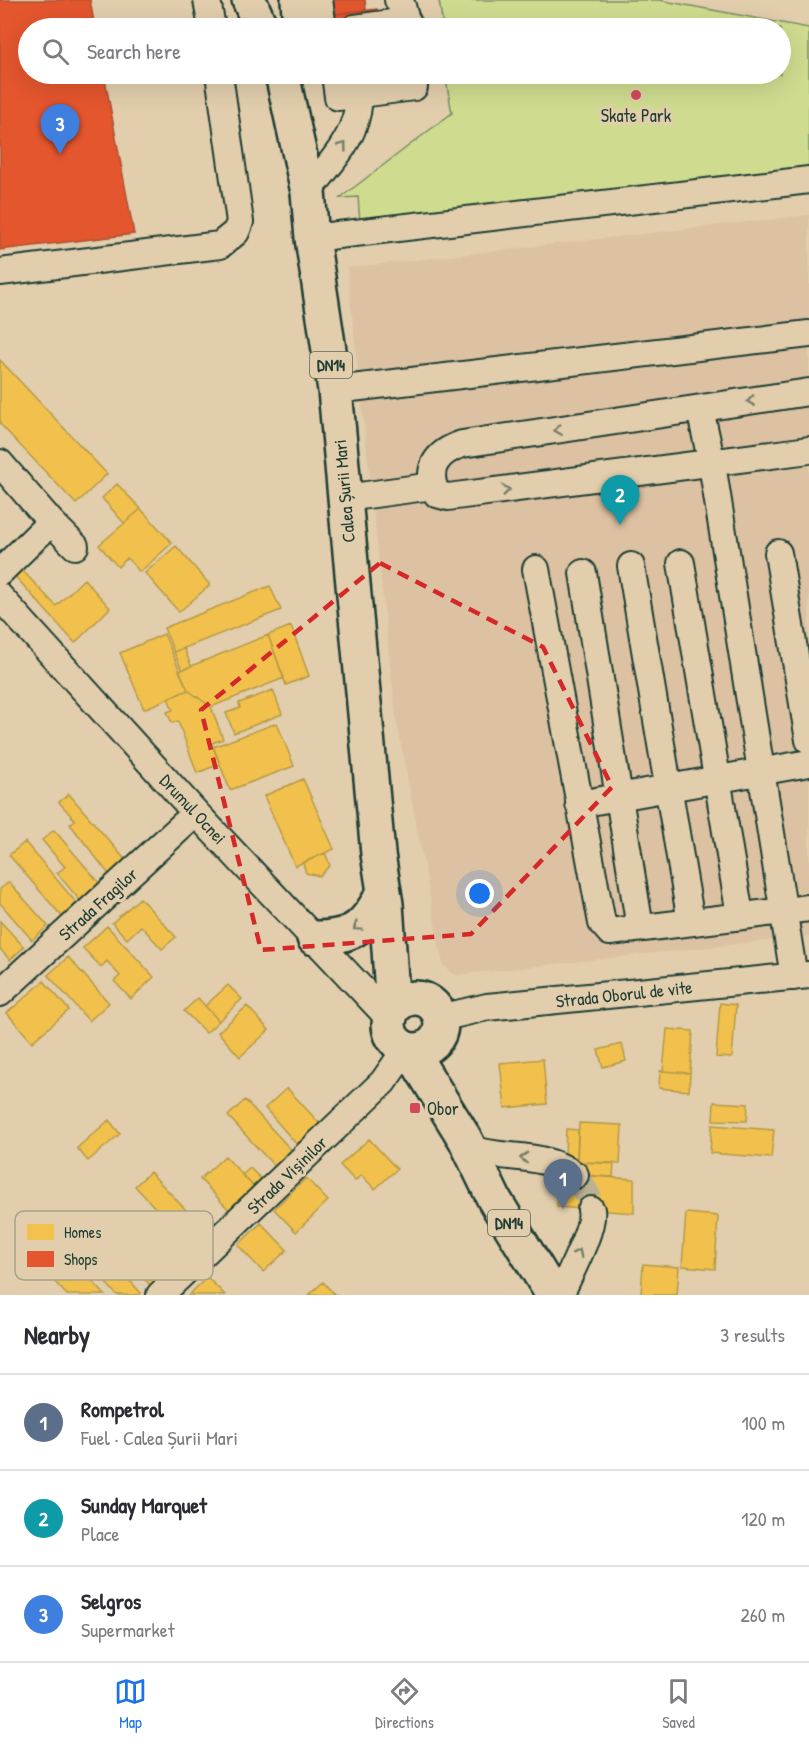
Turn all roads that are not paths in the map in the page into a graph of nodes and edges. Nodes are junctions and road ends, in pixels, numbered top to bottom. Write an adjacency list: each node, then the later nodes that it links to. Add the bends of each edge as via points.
1 (207, 0): 5 (street)
2 (249, 0): 6 (main road)
3 (298, 0): 7 (main road)
4 (319, 0): 8 (street)
5 (210, 18)
6 (257, 18)
7 (299, 18)
8 (322, 18)
9 (220, 84): 17 (street, via 240,222 229,239 220,245)
10 (287, 84): 15 (main road, Calea Șurii Mari / DN14)
11 (336, 84): 12 (street, via 338,97)
12 (371, 84)
13 (375, 84): 15 (street, one-way to 13, via 353,132)
14 (809, 180): 16 (street)
15 (309, 192): 16 (main road, Calea Șurii Mari / DN14)
16 (312, 238): 19 (main road, Calea Șurii Mari / DN14)
17 (0, 272)
18 (809, 334): 19 (street)
19 (335, 390): 26 (main road, Calea Șurii Mari / DN14)
20 (809, 392): 21 (street, one-way to 21)
21 (700, 409): 24 (street); 25 (street, one-way to 25, via 462,444 445,450 435,462)
22 (809, 450): 24 (street)
23 (0, 463): 27 (street)
24 (712, 464): 25 (street, one-way to 24, via 437,494 448,497); 38 (street)
25 (433, 486): 26 (street)
26 (345, 498): 44 (main road, Calea Șurii Mari / DN14, via 376,842)
27 (51, 522): 28 (street); 33 (street)
28 (75, 546)
29 (778, 553): 36 (street)
30 (681, 563): 39 (street)
31 (631, 566): 40 (street)
32 (536, 569): 42 (street)
33 (0, 572)
34 (583, 573): 41 (street)
35 (0, 597): 43 (street, Drumul Ocnei)
36 (809, 740)
37 (809, 763): 38 (street)
38 (762, 771): 39 (street); 45 (street)
39 (717, 778): 40 (street); 46 (street)
40 (668, 787): 41 (street); 47 (street)
41 (619, 797): 42 (street); 48 (street)
42 (579, 804): 48 (street, via 602,923 610,932)
43 (196, 813): 49 (street, Drumul Ocnei); 51 (street, Strada Fragilor)
44 (385, 898): 49 (main road, one-way to 49, via 355,930 338,938); 52 (main road, Calea Șurii Mari / DN14)
45 (797, 910): 46 (street); 50 (street)
46 (740, 915): 47 (street)
47 (691, 922): 48 (street)
48 (640, 928)
49 (314, 938): 52 (street, Drumul Ocnei)
50 (801, 976): 52 (street, Strada Oborul de vite, via 487,1007)
51 (0, 993)
52 (413, 1026): 53 (main road, Calea Șurii Mari / DN14); 56 (street, Strada Vișinilor, via 384,1082)
53 (467, 1144): 54 (street, one-way to 53, via 558,1163 541,1158 491,1155); 59 (main road, Calea Șurii Mari / DN14, via 494,1199)
54 (575, 1175)
55 (591, 1210): 60 (street, one-way to 55, via 587,1236 593,1218)
56 (213, 1245)
57 (176, 1280): 58 (street, Strada Vișinilor)
58 (160, 1295)
59 (553, 1295)
60 (560, 1295)

